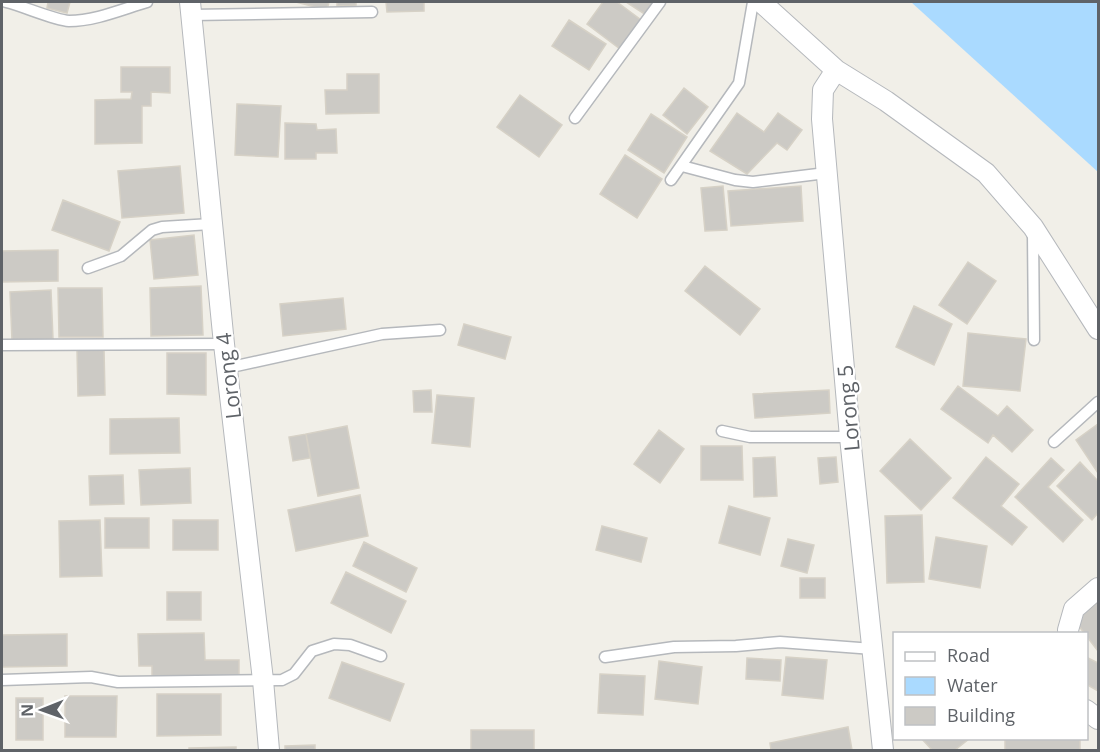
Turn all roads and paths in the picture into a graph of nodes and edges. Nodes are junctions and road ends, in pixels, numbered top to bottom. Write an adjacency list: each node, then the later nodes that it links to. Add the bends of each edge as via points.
1 (6, 2): 2 (lane, via 69,21)
2 (147, 2)
3 (660, 2): 9 (lane)
4 (753, 2): 10 (lane, via 739,83)
5 (761, 2): 8 (street)
6 (190, 8): 7 (lane); 13 (street, Lorong 4)
7 (372, 12)
8 (836, 70): 11 (street, Lorong 5, via 823,90); 14 (street, via 986,172)
9 (574, 118)
10 (682, 166): 11 (lane, via 753,182); 12 (lane)
11 (826, 173): 24 (street, Lorong 5)
12 (671, 180)
13 (202, 225): 15 (lane, via 162,226 121,256); 19 (street, Lorong 4)
14 (1033, 227): 16 (street); 18 (lane)
15 (87, 268)
16 (1098, 329)
17 (440, 330): 21 (lane, via 382,334)
18 (1034, 340)
19 (224, 344): 20 (lane); 21 (street, Lorong 4)
20 (2, 345)
21 (227, 368): 32 (street, Lorong 4)
22 (1098, 402): 25 (lane)
23 (723, 431): 24 (lane, via 750,437)
24 (850, 437): 28 (street, Lorong 5)
25 (1054, 442)
26 (1098, 588): 27 (street, via 1074,609)
27 (1068, 630)
28 (873, 649): 30 (lane, via 780,642 674,647); 33 (street, Lorong 5)
29 (381, 656): 32 (lane, via 334,644 312,651 294,674 282,680)
30 (605, 657)
31 (2, 680): 32 (lane)
32 (263, 680): 34 (street, Lorong 4)
33 (887, 709): 35 (street, Lorong 5)
34 (269, 750)
35 (883, 750)

